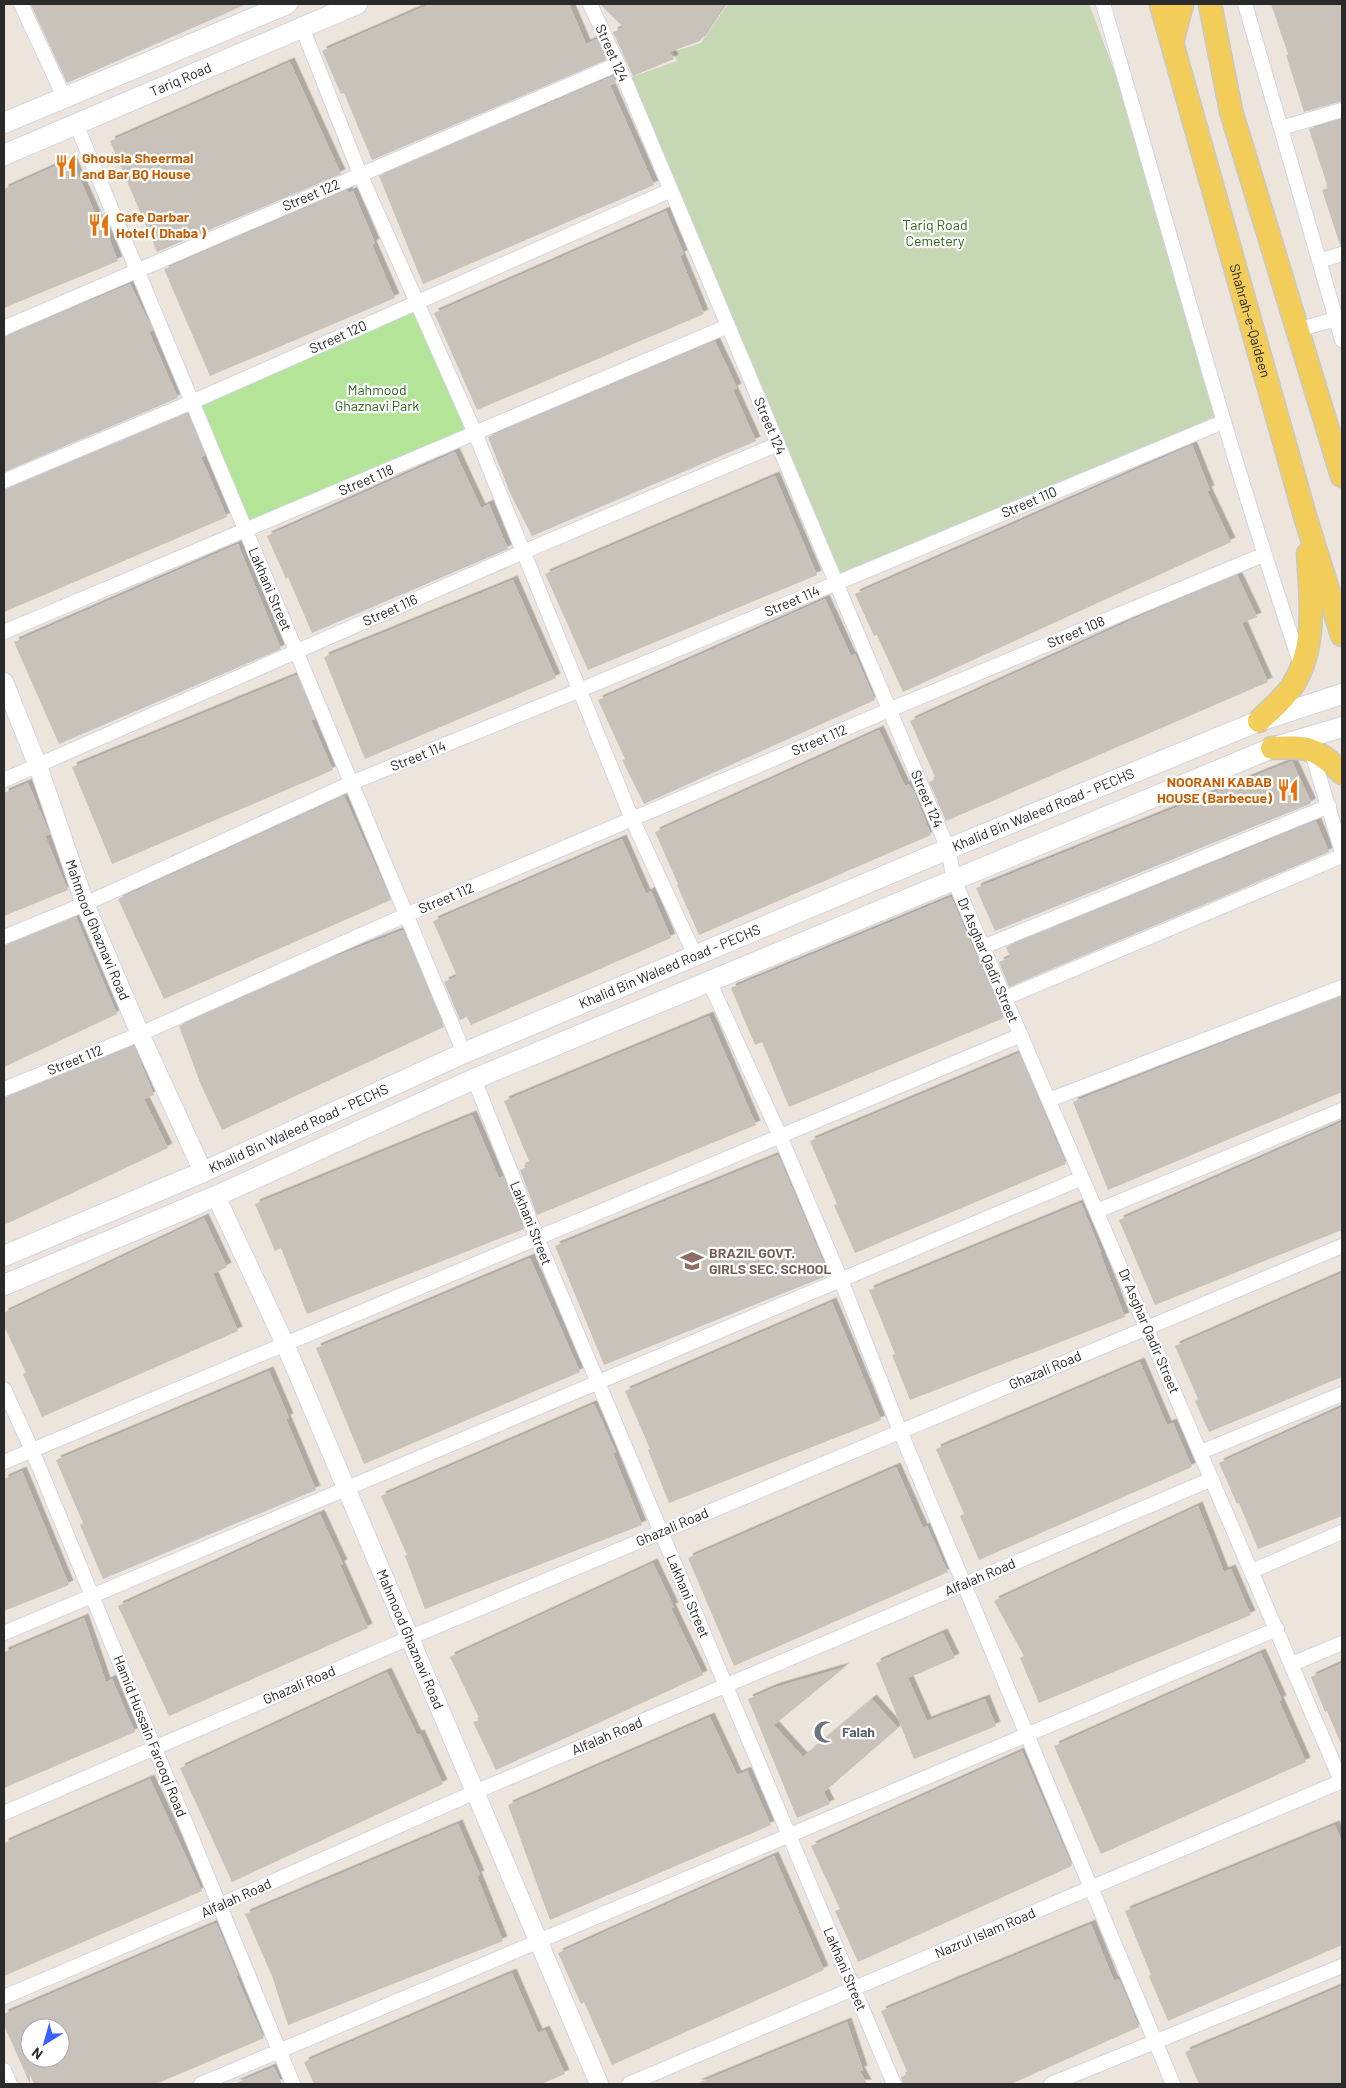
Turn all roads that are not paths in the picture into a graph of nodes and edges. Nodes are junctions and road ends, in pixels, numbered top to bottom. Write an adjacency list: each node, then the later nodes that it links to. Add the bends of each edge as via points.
1 (21, 4): 13 (street)
2 (287, 4): 13 (main road, Tariq Road)
3 (357, 4): 10 (main road, Tariq Road)
4 (590, 4): 12 (street, Street 124)
5 (1103, 4): 31 (street)
6 (1161, 4): 11 (main road, Shahrah-e-Qaideen)
7 (1182, 4): 11 (main road)
8 (1210, 4): 28 (main road, via 1231,111)
9 (1245, 4): 17 (street)
10 (302, 27): 16 (main road, Tariq Road); 19 (street)
11 (1173, 40): 36 (main road, Shahrah-e-Qaideen)
12 (618, 64): 19 (street, Street 122); 20 (street, Street 124)
13 (64, 98): 15 (main road, Tariq Road)
14 (1342, 110): 17 (street)
15 (4, 123)
16 (76, 124): 18 (main road, Tariq Road); 23 (street, Lakhani Street)
17 (1281, 128): 22 (street)
18 (4, 155)
19 (360, 174): 23 (street, Street 122); 24 (street)
20 (671, 190): 24 (street, Street 120); 26 (street, Street 124)
21 (1342, 254): 22 (street)
22 (1319, 261): 25 (street)
23 (136, 270): 27 (street, Street 122); 30 (street, Lakhani Street)
24 (416, 303): 30 (street, Street 120); 32 (street)
25 (1336, 320): 28 (street); 29 (street)
26 (728, 326): 32 (street, Street 118); 33 (street, Street 124)
27 (4, 328)
28 (1297, 330): 34 (main road)
29 (1342, 340)
30 (192, 402): 35 (street, Street 120); 37 (street, Lakhani Street)
31 (1223, 422): 39 (street); 40 (street, Street 110)
32 (475, 433): 37 (street, Street 118); 38 (street)
33 (778, 444): 38 (street, Street 116); 40 (street, Street 124)
34 (1342, 476)
35 (4, 481)
36 (1305, 516): 42 (main road, Shahrah-e-Qaideen); 44 (main road, via 1311,620)
37 (246, 531): 41 (street, Street 118); 43 (street, Lakhani Street)
38 (523, 552): 43 (street, Street 116); 46 (street)
39 (1264, 554): 44 (street); 48 (street, Street 108)
40 (836, 582): 46 (street, Street 114); 48 (street, Street 124)
41 (4, 632)
42 (1342, 635)
43 (296, 652): 53 (street, Street 116); 56 (street, Lakhani Street)
44 (1302, 666): 49 (main road, via 1293,685)
45 (4, 682): 53 (street, Mahmood Ghaznavi Road)
46 (580, 690): 56 (street, Street 114); 58 (street)
47 (1342, 694): 49 (main road, Khalid Bin Waleed Road - PECHS)
48 (890, 710): 58 (street, Street 112); 59 (street, Street 124)
49 (1259, 722): 59 (main road, Khalid Bin Waleed Road - PECHS)
50 (1342, 727): 51 (main road, Khalid Bin Waleed Road - PECHS)
51 (1272, 748): 52 (main road); 61 (main road, Khalid Bin Waleed Road - PECHS)
52 (1311, 750): 54 (main road, via 1327,758); 57 (street)
53 (38, 766): 55 (street, Street 116); 62 (street, Mahmood Ghaznavi Road)
54 (1342, 773)
55 (4, 780)
56 (351, 783): 62 (street, Street 114); 63 (street, Lakhani Street)
57 (1329, 806): 60 (street); 65 (street)
58 (632, 819): 63 (street, Street 112); 66 (street)
59 (948, 848): 61 (street, Street 124); 66 (main road, Khalid Bin Waleed Road - PECHS)
60 (1342, 854): 69 (street)
61 (954, 880): 65 (street, Dr Asghar Qadir Street); 67 (main road, Khalid Bin Waleed Road - PECHS)
62 (86, 904): 64 (street, Street 114); 70 (street, Mahmood Ghaznavi Road)
63 (406, 915): 70 (street, Street 112); 72 (street, Lakhani Street)
64 (4, 937)
65 (983, 947): 69 (street, Dr Asghar Qadir Street)
66 (695, 955): 72 (main road, Khalid Bin Waleed Road - PECHS)
67 (709, 980): 73 (main road, Khalid Bin Waleed Road - PECHS); 77 (street)
68 (1342, 987): 75 (street)
69 (1005, 998): 71 (street, Dr Asghar Qadir Street)
70 (140, 1034): 74 (street, Street 112); 78 (street, Mahmood Ghaznavi Road)
71 (1021, 1035): 75 (street, Dr Asghar Qadir Street); 77 (street)
72 (464, 1053): 78 (main road, Khalid Bin Waleed Road - PECHS)
73 (474, 1079): 80 (main road, Khalid Bin Waleed Road - PECHS); 82 (street, Lakhani Street)
74 (4, 1089)
75 (1049, 1100): 79 (street, Dr Asghar Qadir Street)
76 (1342, 1110): 81 (street)
77 (780, 1136): 82 (street); 85 (street)
78 (203, 1172): 84 (main road, Khalid Bin Waleed Road - PECHS)
79 (1082, 1178): 81 (street, Dr Asghar Qadir Street); 85 (street)
80 (216, 1196): 86 (main road, Khalid Bin Waleed Road - PECHS); 88 (street, Mahmood Ghaznavi Road)
81 (1097, 1211): 87 (street, Dr Asghar Qadir Street)
82 (537, 1238): 88 (street); 89 (street, Lakhani Street)
83 (1342, 1246): 87 (street, Ghazali Road)
84 (4, 1256)
85 (841, 1280): 89 (street); 92 (street)
86 (4, 1284)
87 (1147, 1328): 92 (street, Ghazali Road); 94 (street, Dr Asghar Qadir Street)
88 (285, 1344): 93 (street); 97 (street, Mahmood Ghaznavi Road)
89 (598, 1382): 97 (street); 98 (street, Lakhani Street)
90 (4, 1389): 93 (street, Hamid Hussain Farooqi Road)
91 (1342, 1394): 94 (street)
92 (900, 1431): 98 (street, Ghazali Road); 101 (street)
93 (32, 1450): 95 (street); 102 (street, Hamid Hussain Farooqi Road)
94 (1201, 1452): 96 (street, Dr Asghar Qadir Street)
95 (4, 1462)
96 (1212, 1478): 100 (street, Dr Asghar Qadir Street); 101 (street, Alfalah Road)
97 (346, 1488): 102 (street); 105 (street, Mahmood Ghaznavi Road)
98 (661, 1532): 105 (street, Ghazali Road); 108 (street, Lakhani Street)
99 (1342, 1532): 100 (street)
100 (1252, 1570): 103 (street, Dr Asghar Qadir Street)
101 (965, 1584): 108 (street, Alfalah Road); 109 (street)
102 (92, 1596): 104 (street); 110 (street, Hamid Hussain Farooqi Road)
103 (1277, 1629): 107 (street, Dr Asghar Qadir Street); 109 (street)
104 (4, 1633)
105 (409, 1638): 110 (street, Ghazali Road); 112 (street, Mahmood Ghaznavi Road)
106 (1342, 1643): 107 (street)
107 (1292, 1664): 111 (street, Dr Asghar Qadir Street)
108 (726, 1686): 112 (street, Alfalah Road); 114 (street, Lakhani Street)
109 (1027, 1735): 114 (street); 115 (street)
110 (155, 1747): 113 (street, Ghazali Road); 116 (street, Hamid Hussain Farooqi Road)
111 (1342, 1782): 115 (street, Nazrul Islam Road)
112 (475, 1792): 116 (street, Alfalah Road); 117 (street, Mahmood Ghaznavi Road)
113 (4, 1813)
114 (789, 1835): 117 (street); 119 (street, Lakhani Street)
115 (1091, 1888): 119 (street, Nazrul Islam Road); 121 (street)
116 (220, 1905): 120 (street, Alfalah Road); 122 (street, Hamid Hussain Farooqi Road)
117 (538, 1941): 122 (street); 127 (street, Mahmood Ghaznavi Road)
118 (1342, 1966): 121 (street)
119 (854, 1989): 128 (street, Nazrul Islam Road); 129 (street, Lakhani Street)
120 (4, 1997)
121 (1155, 2042): 130 (street); 131 (street)
122 (279, 2051): 125 (street); 126 (street, Hamid Hussain Farooqi Road)
123 (4, 2070): 124 (street)
124 (10, 2084)
125 (201, 2084)
126 (293, 2084)
127 (598, 2084)
128 (628, 2084)
129 (894, 2084)
130 (1051, 2084)
131 (1173, 2084)

